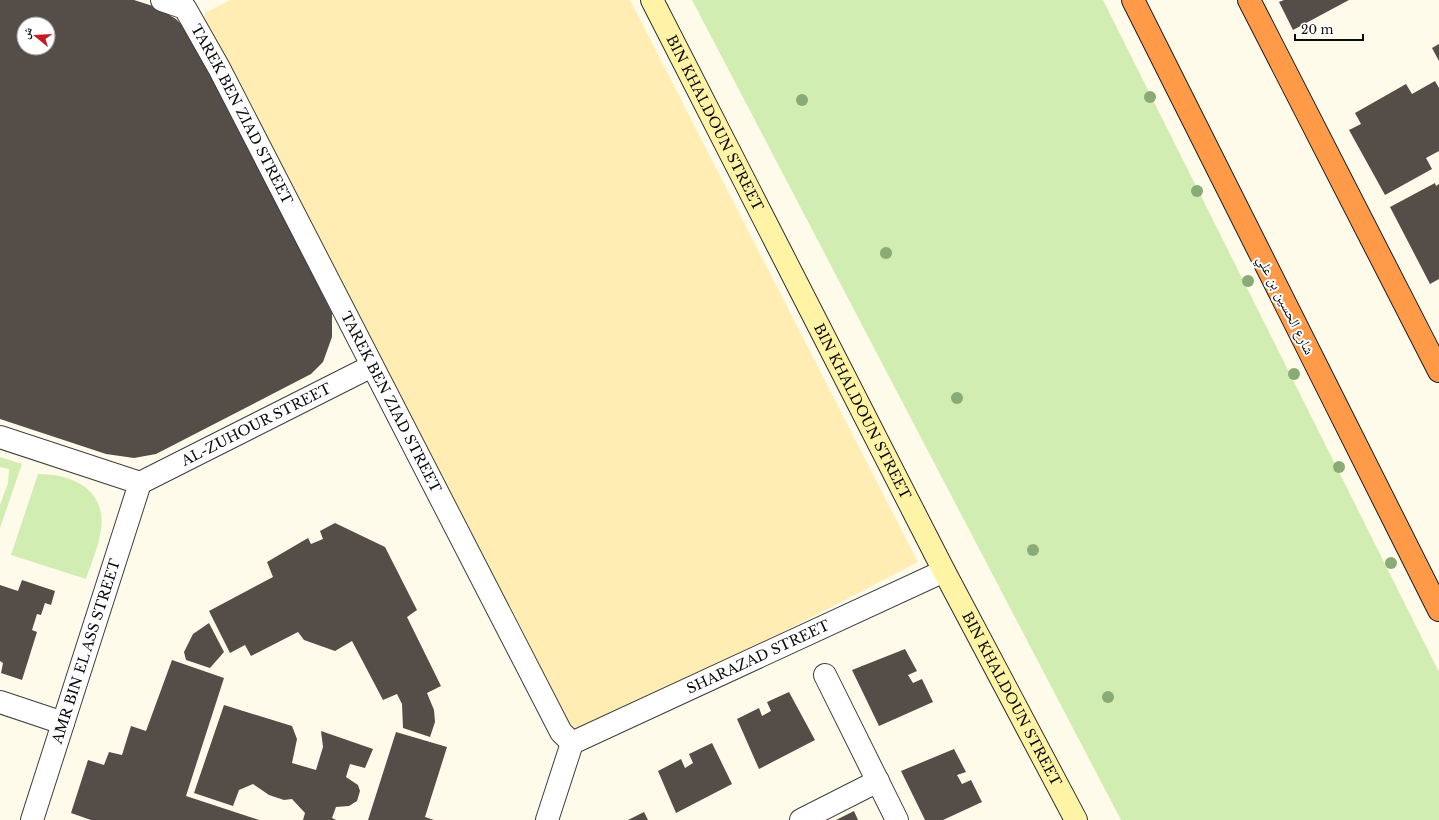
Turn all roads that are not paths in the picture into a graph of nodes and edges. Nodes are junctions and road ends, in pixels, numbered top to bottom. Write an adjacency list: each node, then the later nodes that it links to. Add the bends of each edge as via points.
1 (162, 0): 5 (street, TAREK BEN ZIAD STREET)
2 (652, 0): 10 (street, BIN KHALDOUN STREET)
3 (1133, 0): 11 (highway, شارع الحسين بن علي)
4 (1249, 0): 7 (highway)
5 (192, 4): 6 (street, TAREK BEN ZIAD STREET, via 219,68)
6 (372, 366): 9 (street, AL-ZUHOUR STREET); 15 (street, TAREK BEN ZIAD STREET, via 561,732)
7 (1439, 371)
8 (0, 437): 9 (street)
9 (140, 483): 14 (street, AMR BIN EL ASS STREET)
10 (944, 571): 15 (street, SHARAZAD STREET); 21 (street, BIN KHALDOUN STREET)
11 (1439, 610)
12 (825, 675): 16 (street)
13 (0, 702): 14 (street)
14 (63, 723): 17 (street, AMR BIN EL ASS STREET)
15 (572, 743): 18 (street)
16 (878, 781): 19 (street); 20 (street)
17 (32, 820)
18 (547, 820)
19 (801, 820)
20 (897, 820)
21 (1076, 820)

